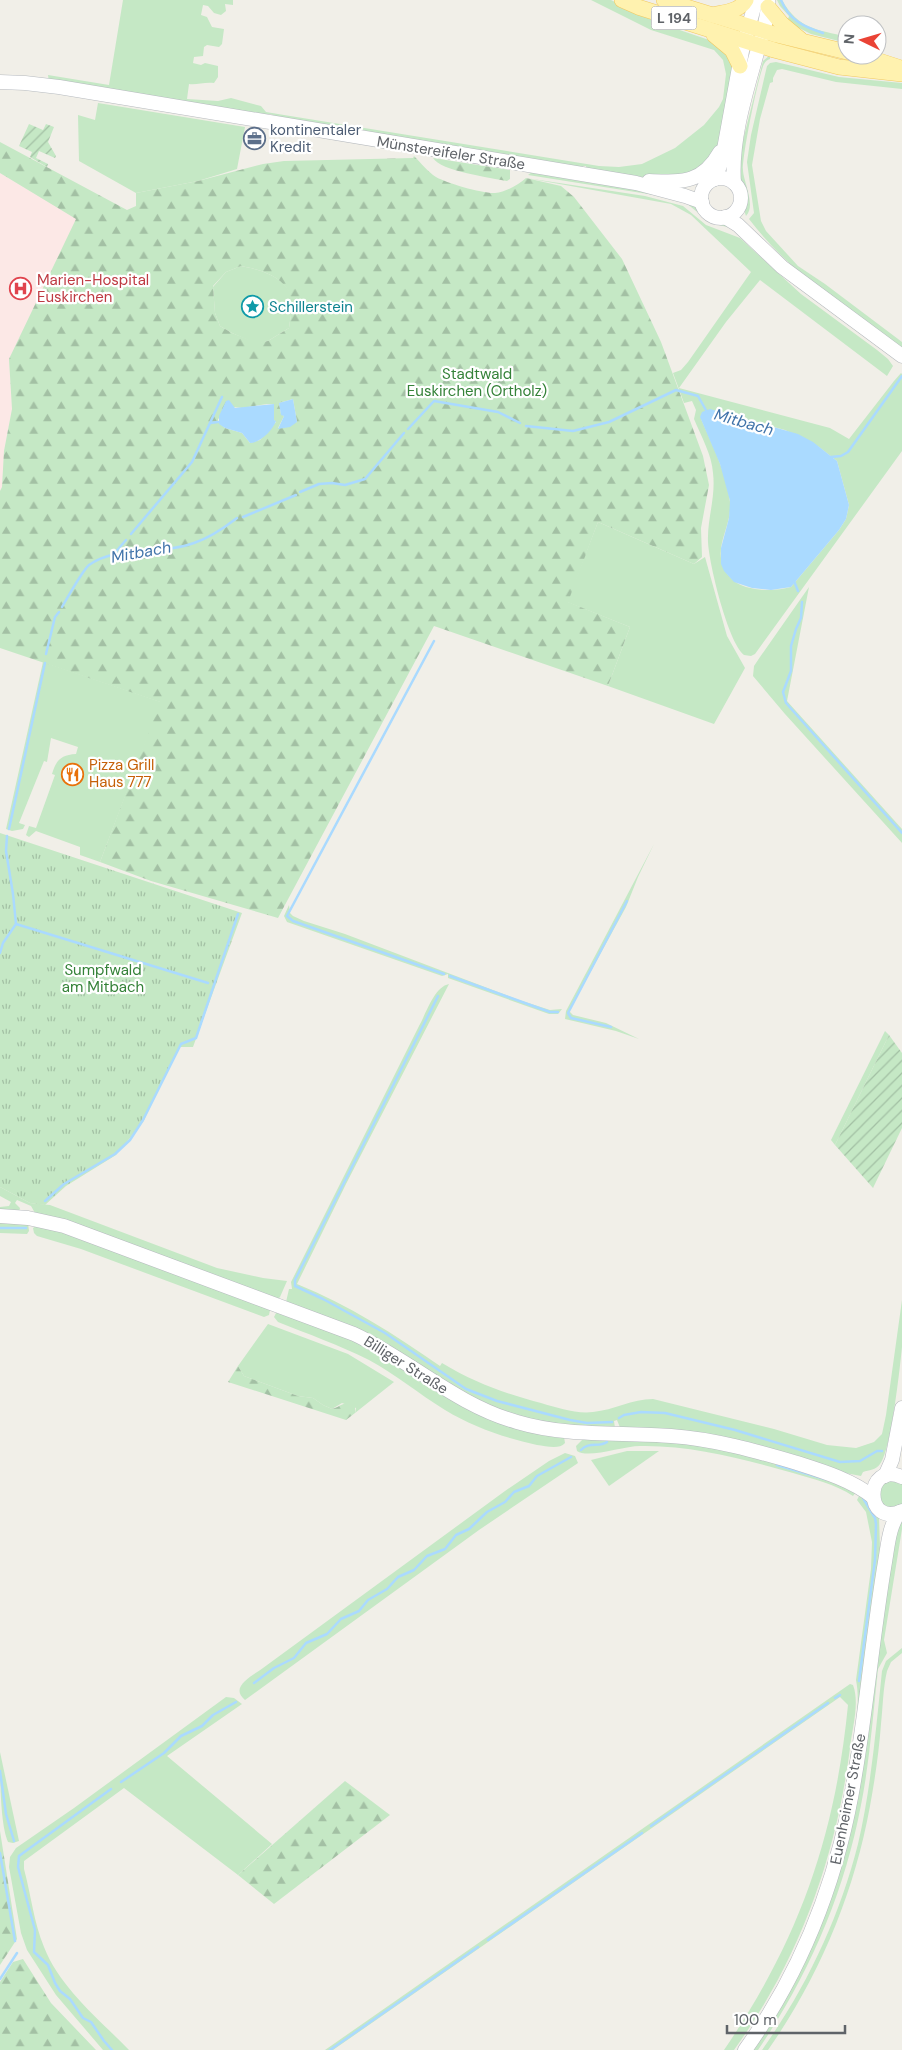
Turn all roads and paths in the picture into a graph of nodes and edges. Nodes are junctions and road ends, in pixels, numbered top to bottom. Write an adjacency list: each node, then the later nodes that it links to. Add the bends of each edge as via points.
1 (622, 0): 5 (main road, L 194, via 638,7)
2 (664, 0): 5 (main road, L 194)
3 (746, 0): 5 (main road, L 194)
4 (764, 2): 6 (street); 7 (main road, L 194, via 782,24)
5 (710, 22): 6 (main road, L 194); 10 (main road, L 194, via 716,37 732,50)
6 (754, 36): 7 (main road, L 194); 10 (street); 12 (main road, L 194, via 839,67); 17 (street, via 736,144)
7 (804, 42): 8 (main road, L 194)
8 (837, 50)
9 (887, 63): 11 (main road)
10 (740, 66): 14 (street)
11 (902, 68)
12 (902, 74)
13 (0, 82): 16 (street, Münstereifeler Straße, via 68,89)
14 (727, 138): 15 (street, via 720,167); 16 (street, via 715,161 696,177 683,182)
15 (710, 182): 16 (street, Münstereifeler Straße, via 691,188); 17 (street, via 724,178); 18 (street, via 702,194)
16 (636, 183): 18 (street, Münstereifeler Straße)
17 (734, 183): 19 (street, via 740,191)
18 (702, 202): 20 (street, via 710,214)
19 (740, 204): 20 (street, via 733,214); 21 (street, via 754,231)
20 (725, 217): 21 (street, via 735,222)
21 (792, 274): 22 (street)
22 (902, 356)
23 (0, 1216): 26 (street, Billiger Straße, via 64,1226 336,1326 392,1354 465,1401 516,1422 574,1433 696,1439)
24 (902, 1408): 28 (street, via 892,1460)
25 (902, 1436): 27 (street)
26 (821, 1470): 28 (street, Billiger Straße, via 863,1479); 30 (street, Billiger Straße)
27 (902, 1473)
28 (882, 1477): 29 (street, Billiger Straße, via 894,1474); 30 (street, via 874,1486)
29 (902, 1477)
30 (873, 1497): 31 (street)
31 (880, 1510): 32 (street, via 891,1514); 33 (street, Euenheimer Straße, via 883,1527)
32 (901, 1512): 33 (street, Euenheimer Straße, via 892,1525)
33 (880, 1588): 34 (street, Euenheimer Straße, via 855,1775 834,1870 798,1961 776,2003)
34 (745, 2050)

